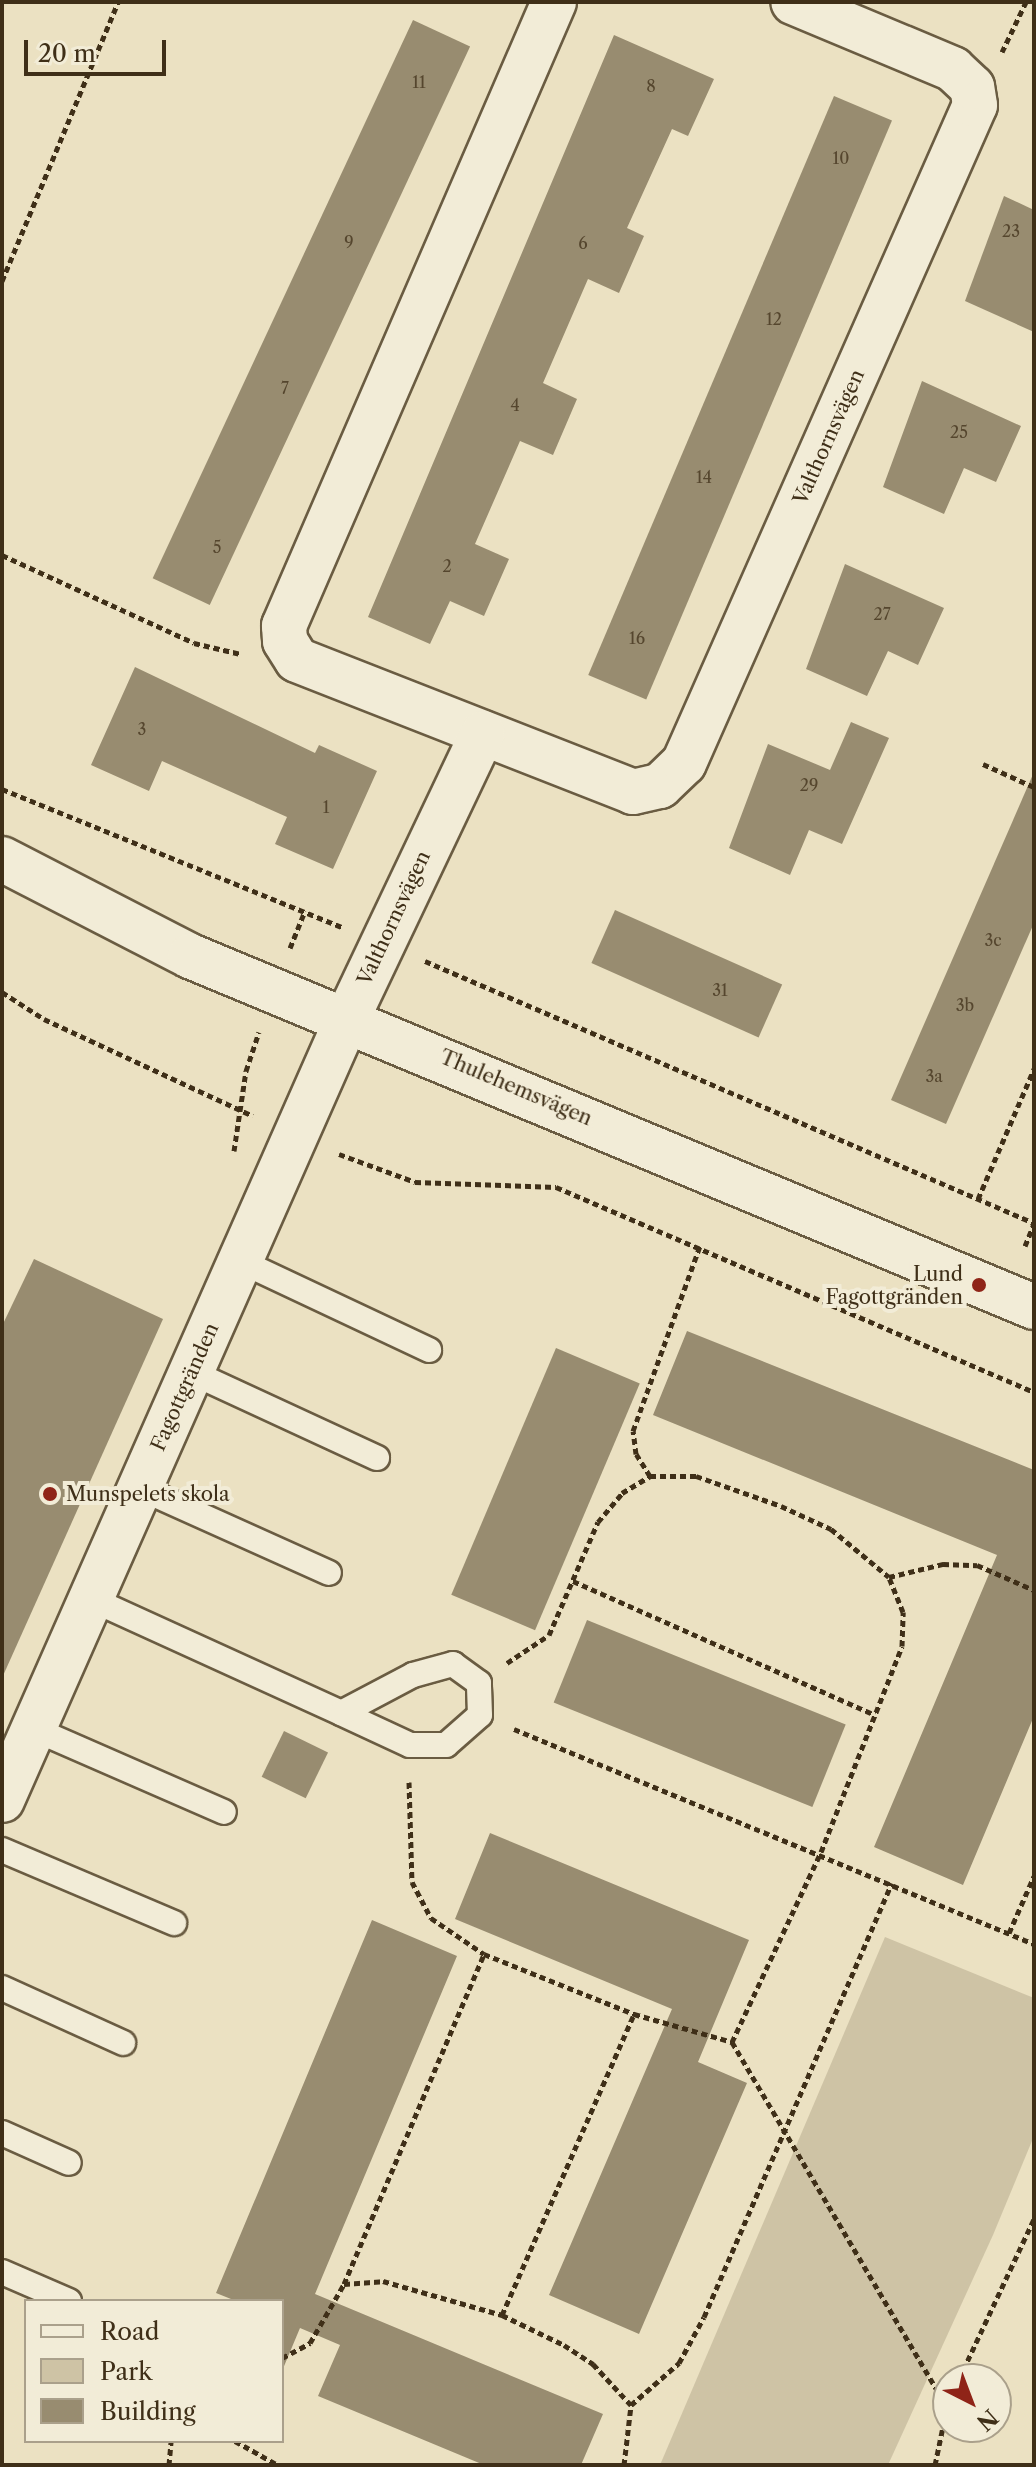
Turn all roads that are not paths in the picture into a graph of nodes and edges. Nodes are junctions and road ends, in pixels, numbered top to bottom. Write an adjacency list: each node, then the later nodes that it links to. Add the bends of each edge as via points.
1 (554, 2): 3 (street, Valthornsvägen, via 284,626 297,660)
2 (793, 2): 3 (street, Valthornsvägen, via 953,69 972,87 971,118 679,770 660,786 633,792)
3 (483, 733): 5 (street, Valthornsvägen)
4 (2, 859): 5 (street, Thulehemsvägen, via 190,956)
5 (348, 1017): 6 (street, Fagottgränden); 7 (street, Thulehemsvägen)
6 (240, 1261): 8 (lane); 9 (street, Fagottgränden)
7 (1034, 1307)
8 (429, 1350)
9 (191, 1372): 10 (lane); 11 (street, Fagottgränden)
10 (377, 1458)
11 (140, 1488): 12 (lane); 13 (street, Fagottgränden)
12 (329, 1573)
13 (91, 1599): 14 (lane); 15 (street, Fagottgränden)
14 (341, 1713): 14 (lane, via 410,1745 446,1745 480,1715 479,1683 453,1664 413,1675)
15 (34, 1729): 16 (street, Fagottgränden); 17 (lane)
16 (2, 1800)
17 (224, 1812)
18 (2, 1850): 19 (lane)
19 (174, 1923)
20 (2, 1988): 21 (lane)
21 (123, 2043)
22 (2, 2133): 23 (lane)
23 (69, 2163)
24 (2, 2272): 25 (lane)
25 (64, 2299)

